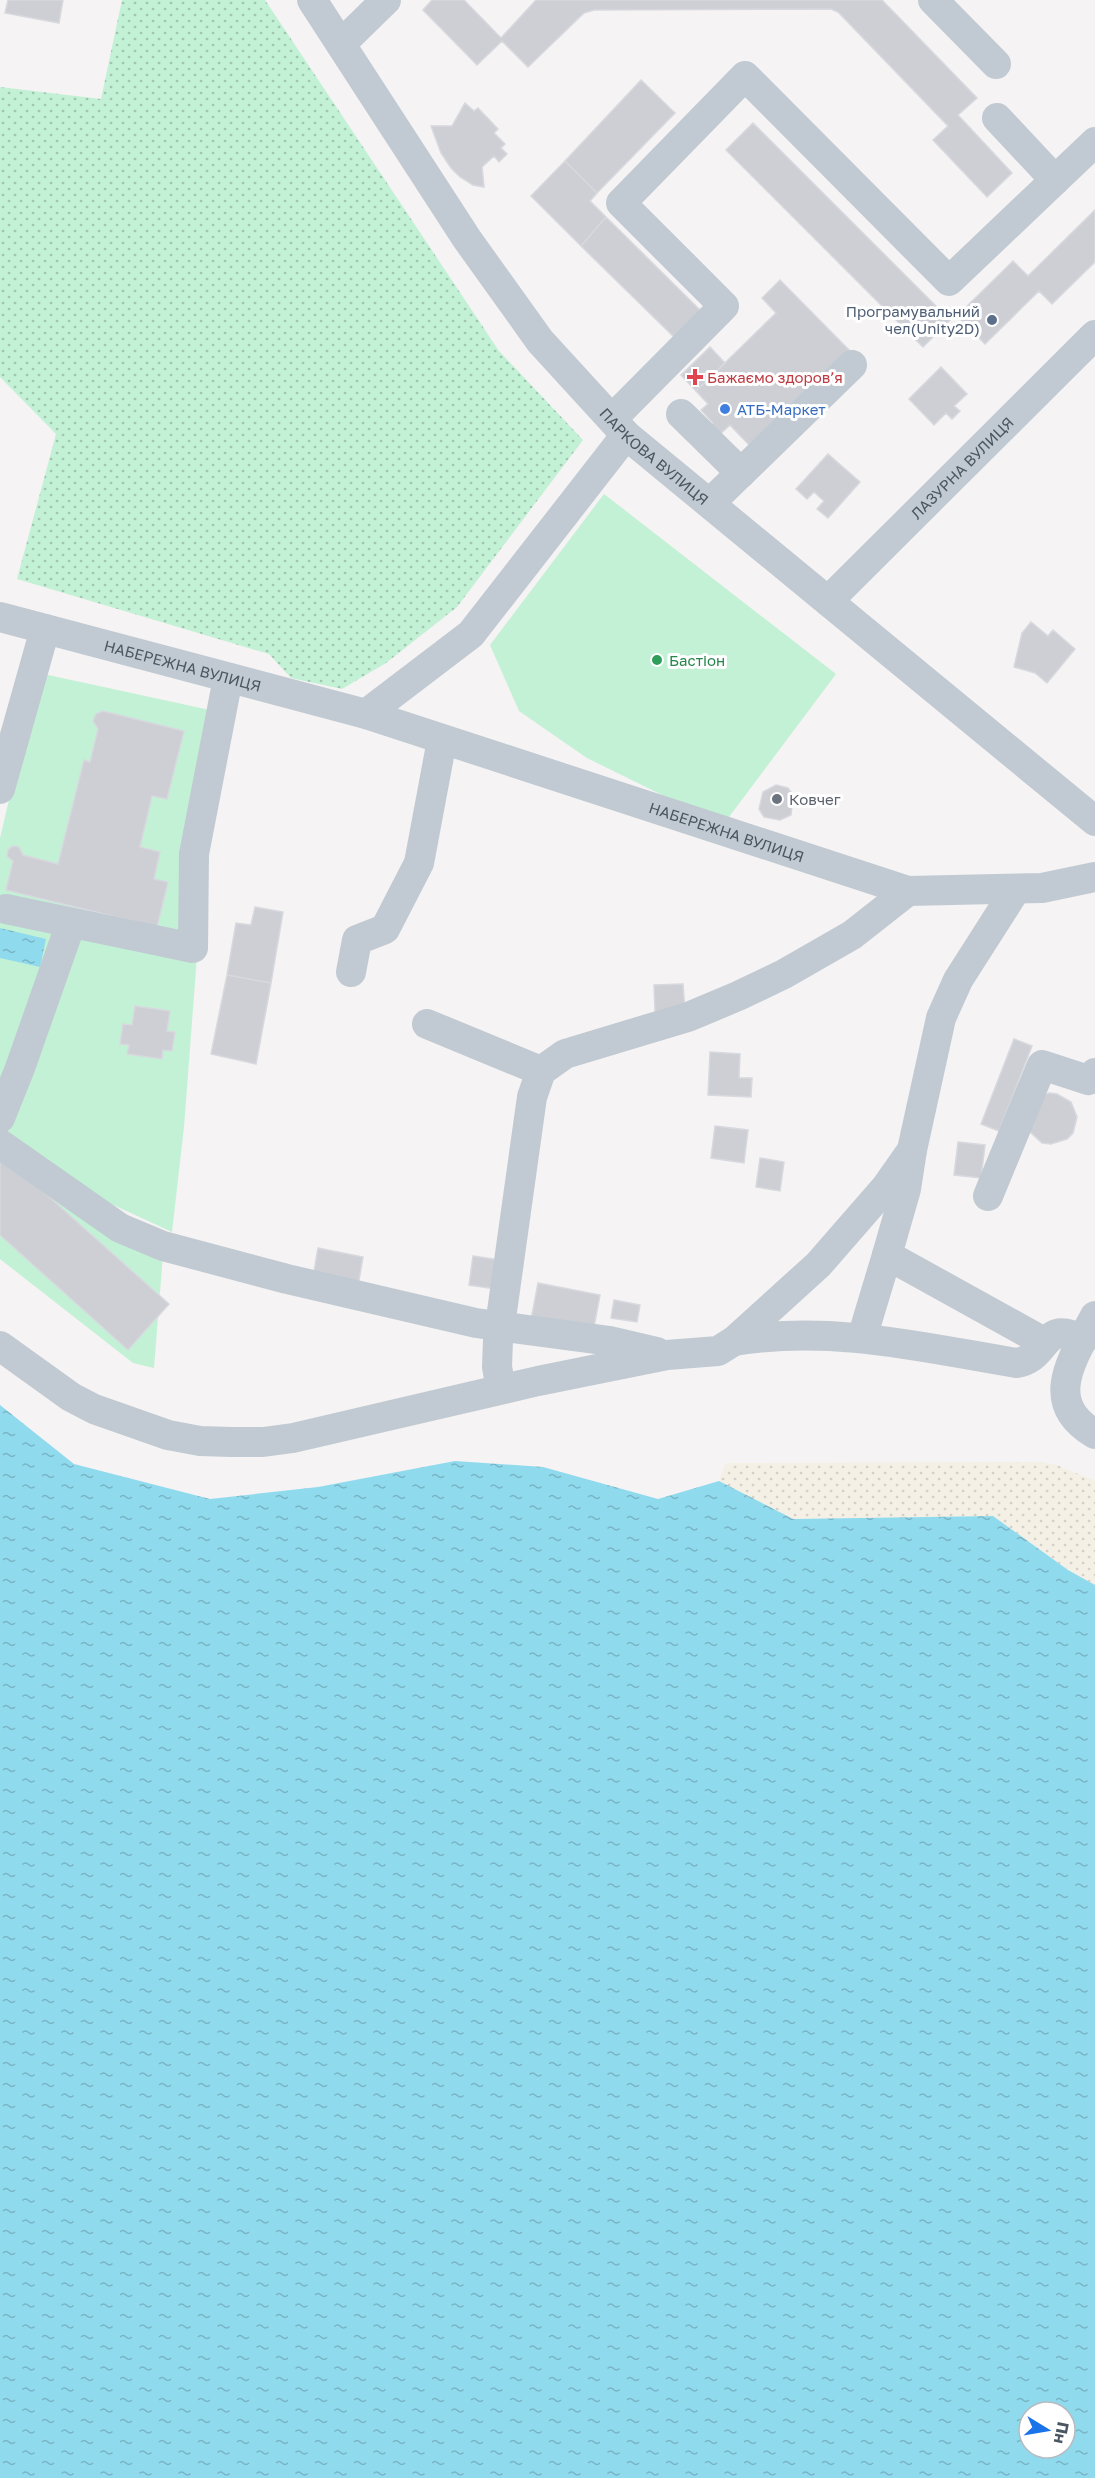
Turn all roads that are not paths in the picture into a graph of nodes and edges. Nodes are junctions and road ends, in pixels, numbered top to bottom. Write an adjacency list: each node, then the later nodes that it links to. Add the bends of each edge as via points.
1 (312, 0): 4 (street, ПАРКОВА ВУЛИЦЯ)
2 (386, 0): 4 (street)
3 (933, 0): 5 (street)
4 (341, 44): 12 (street, ПАРКОВА ВУЛИЦЯ, via 467,239 540,341)
5 (996, 64)
6 (997, 118): 8 (street)
7 (1095, 142): 8 (street)
8 (1055, 180): 12 (street, via 950,281 745,76 621,203 724,306)
9 (1095, 335): 15 (street, ЛАЗУРНА ВУЛИЦЯ)
10 (852, 365): 13 (street)
11 (681, 414): 13 (street)
12 (619, 427): 14 (street, ПАРКОВА ВУЛИЦЯ); 19 (street, via 471,634)
13 (741, 473): 14 (street)
14 (710, 503): 15 (street, ПАРКОВА ВУЛИЦЯ)
15 (828, 601): 22 (street, ПАРКОВА ВУЛИЦЯ)
16 (0, 617): 17 (street, НАБЕРЕЖНА ВУЛИЦЯ)
17 (45, 629): 18 (street, НАБЕРЕЖНА ВУЛИЦЯ); 21 (street)
18 (228, 678): 19 (street, НАБЕРЕЖНА ВУЛИЦЯ); 27 (street, via 194,854 193,948)
19 (366, 714): 20 (street, НАБЕРЕЖНА ВУЛИЦЯ)
20 (442, 740): 25 (street, НАБЕРЕЖНА ВУЛИЦЯ); 28 (street, via 419,863 386,929 357,940)
21 (0, 789)
22 (1095, 820)
23 (1095, 877): 24 (street, НАБЕРЕЖНА ВУЛИЦЯ)
24 (1016, 889): 25 (street, НАБЕРЕЖНА ВУЛИЦЯ); 34 (street, via 958,980 941,1018)
25 (908, 891): 30 (street, via 852,935 775,978 688,1017 565,1054)
26 (6, 909): 27 (street)
27 (71, 922): 32 (street)
28 (351, 972)
29 (427, 1024): 30 (street)
30 (541, 1071): 37 (street, via 532,1097)
31 (1095, 1073): 35 (street, via 1088,1080 1042,1065)
32 (0, 1118)
33 (0, 1144): 37 (street, via 120,1228 163,1246 287,1279)
34 (912, 1150): 36 (street, via 906,1189); 40 (street, via 886,1187 818,1265)
35 (988, 1196)
36 (887, 1255): 39 (street); 41 (street)
37 (500, 1327): 43 (street, via 610,1341); 44 (street, via 497,1367)
38 (1089, 1328): 41 (street, via 1072,1334 1060,1332); 45 (street, via 1064,1384 1065,1402 1073,1418)
39 (862, 1338): 40 (street, via 780,1335); 41 (street, via 1016,1363 1032,1357)
40 (735, 1341): 43 (street, via 718,1351)
41 (1044, 1342)
42 (0, 1346): 44 (street, via 94,1409 168,1435 200,1441 263,1442 293,1438)
43 (667, 1355): 44 (street)
44 (501, 1389)
45 (1095, 1434)

